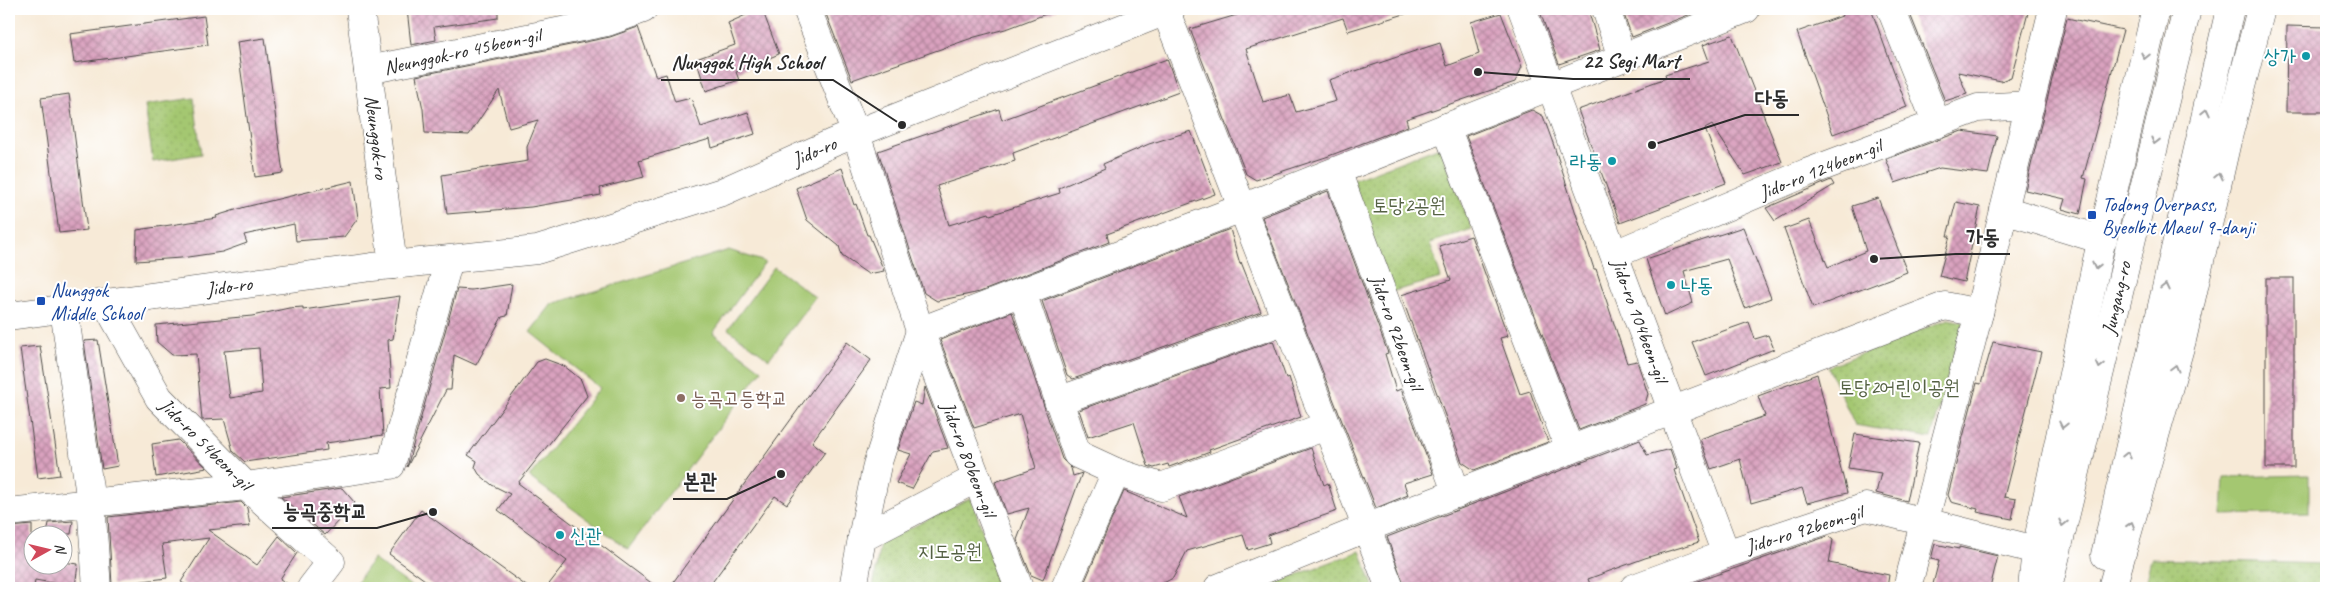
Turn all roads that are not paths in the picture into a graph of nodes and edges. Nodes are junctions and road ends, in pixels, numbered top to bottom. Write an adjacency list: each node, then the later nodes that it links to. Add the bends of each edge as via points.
1 (360, 9): 15 (street, Neunggok-ro)
2 (643, 9): 15 (street, Neunggok-ro 45beon-gil, via 607,22)
3 (807, 9): 20 (street, Jido-ro 80beon-gil)
4 (1167, 9): 20 (street, Jido-ro); 22 (street)
5 (1522, 9): 16 (street, Jido-ro 104beon-gil)
6 (1606, 9): 14 (street)
7 (1746, 9): 14 (street)
8 (1891, 9): 18 (street)
9 (2054, 9): 17 (street)
10 (2156, 9): 24 (street, one-way to 24)
11 (2187, 9): 60 (street, Jungang-ro, one-way to 60)
12 (2230, 9): 61 (street, one-way to 12)
13 (2261, 9): 62 (street, one-way to 13, via 2182,340)
14 (1622, 58): 16 (street)
15 (368, 70): 27 (street, Neunggok-ro)
16 (1550, 86): 19 (street); 25 (street, Jido-ro 104beon-gil)
17 (2030, 105): 18 (street, Jido-ro 124beon-gil, via 1978,108); 23 (street)
18 (1937, 124): 25 (street, Jido-ro 124beon-gil, via 1806,173)
19 (1446, 127): 21 (street); 38 (street)
20 (856, 134): 26 (street, Jido-ro, via 722,192 538,250); 34 (street, Jido-ro 80beon-gil)
21 (1337, 171): 22 (street); 42 (street, Jido-ro 92beon-gil)
22 (1242, 208): 28 (street); 33 (street)
23 (2004, 210): 24 (street); 31 (street)
24 (2103, 240): 48 (street, one-way to 48)
25 (1615, 254): 36 (street, Jido-ro 104beon-gil)
26 (449, 260): 27 (street, Jido-ro); 41 (street, via 391,464)
27 (393, 265): 29 (street, Jido-ro)
28 (1022, 292): 34 (street); 35 (street)
29 (106, 303): 30 (street, Jido-ro); 41 (street, Jido-ro 54beon-gil, via 159,398)
30 (64, 308): 32 (street, Jido-ro); 43 (street)
31 (1979, 312): 36 (street, via 1945,306); 45 (street)
32 (9, 316)
33 (1286, 320): 35 (street); 37 (street)
34 (920, 330): 40 (street, Jido-ro 80beon-gil); 47 (street, via 877,465)
35 (1058, 401): 39 (street, via 1076,454)
36 (1674, 411): 38 (street); 49 (street, Jido-ro 104beon-gil)
37 (1326, 426): 39 (street, via 1161,487); 46 (street)
38 (1570, 450): 42 (street)
39 (1116, 472): 54 (street)
40 (977, 478): 47 (street); 53 (street, Jido-ro 80beon-gil)
41 (246, 486): 43 (street); 51 (street, Jido-ro 54beon-gil, via 330,562)
42 (1457, 494): 46 (street)
43 (91, 503): 44 (street); 50 (street)
44 (9, 512)
45 (1924, 522): 48 (street, Jido-ro 92beon-gil); 49 (street, Jido-ro 92beon-gil, via 1866,507); 58 (street)
46 (1366, 528): 55 (street); 56 (street)
47 (862, 538): 52 (street)
48 (2036, 550): 59 (street)
49 (1726, 554): 57 (street, Jido-ro 92beon-gil)
50 (97, 588)
51 (311, 588)
52 (853, 588)
53 (1019, 588)
54 (1065, 588)
55 (1218, 588)
56 (1390, 588)
57 (1634, 588)
58 (1907, 588)
59 (2032, 588)
60 (2048, 588)
61 (2098, 588)
62 (2112, 588)

